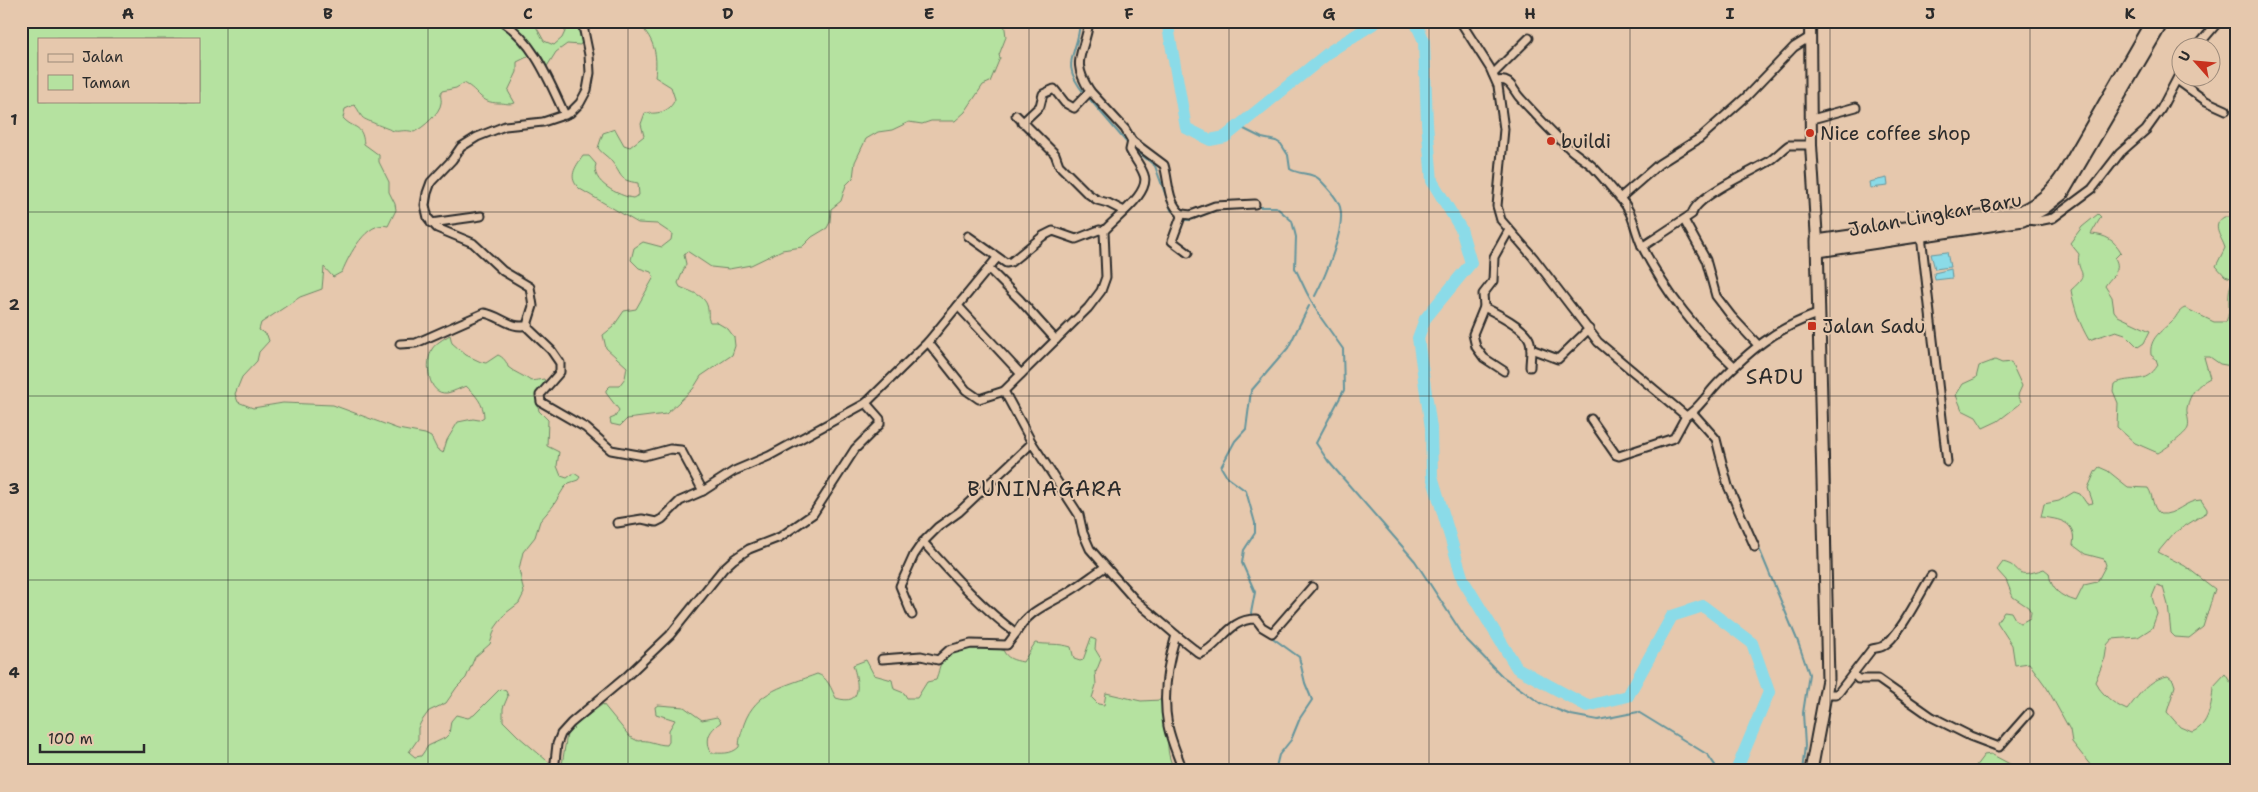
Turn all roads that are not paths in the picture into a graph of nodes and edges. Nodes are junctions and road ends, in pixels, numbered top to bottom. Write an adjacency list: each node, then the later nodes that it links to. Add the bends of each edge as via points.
1 (502, 21): 19 (street, via 532,50)
2 (582, 21): 19 (street, via 589,55 587,90 580,103)
3 (1089, 21): 15 (street, via 1079,66)
4 (1460, 21): 12 (street)
5 (1810, 21): 9 (main road)
6 (2152, 21): 36 (highway, Jalan Lingkar Baru, via 2065,172 2037,204 2022,211)
7 (2164, 21): 30 (highway, Jalan Lingkar Baru, via 2062,194)
8 (2219, 21): 11 (street)
9 (1810, 37): 20 (main road); 24 (street, via 1794,47 1746,97 1700,138 1659,164)
10 (1529, 38): 12 (street)
11 (2205, 38)
12 (1495, 77): 24 (street, via 1510,82 1537,117 1592,166); 32 (street, via 1504,129 1498,206 1500,220)
13 (2172, 88): 30 (street, via 2146,130 2120,153 2087,193 2053,218)
14 (2192, 88): 17 (street, via 2206,101)
15 (1087, 93): 21 (street, via 1074,108 1065,103 1054,89 1043,94 1040,106); 22 (street, via 1125,129)
16 (1856, 107): 20 (street)
17 (2226, 110)
18 (1016, 114): 21 (street)
19 (565, 115): 31 (street, via 543,122 505,126 461,147 430,182 425,205)
20 (1812, 119): 23 (main road)
21 (1022, 124): 26 (street, via 1055,154 1059,165 1088,194)
22 (1131, 144): 26 (street, via 1145,180 1140,194); 28 (street, via 1164,165 1171,199)
23 (1811, 145): 29 (street, via 1789,145 1770,161 1700,202); 36 (main road)
24 (1620, 198): 37 (street, via 1634,218)
25 (1255, 204): 28 (street, via 1215,206 1191,216)
26 (1124, 212): 33 (street)
27 (481, 216): 31 (street)
28 (1181, 216): 38 (street, via 1171,238 1174,244)
29 (1684, 220): 37 (street); 49 (street, via 1706,260 1716,296)
30 (2023, 220): 34 (highway, Jalan Lingkar Baru)
31 (431, 223): 44 (street, via 474,243 503,271 528,285 533,306)
32 (1509, 230): 42 (street, via 1494,258 1493,280 1483,294); 45 (street)
33 (1104, 232): 39 (street, via 1099,230 1076,239 1053,231 1011,262); 46 (street, via 1106,277 1101,291)
34 (1921, 235): 36 (highway, Jalan Lingkar Baru); 60 (street)
35 (968, 236): 39 (street)
36 (1817, 246): 43 (highway)
37 (1642, 247): 51 (street, via 1675,302)
38 (1188, 253)
39 (997, 258): 40 (street)
40 (989, 269): 41 (street); 46 (street)
41 (958, 306): 47 (street); 54 (street)
42 (1484, 307): 50 (street, via 1526,335); 53 (street, via 1474,330 1476,347 1484,358)
43 (1820, 312): 49 (street, via 1796,321); 73 (highway, via 1828,659)
44 (528, 325): 48 (street, via 515,326 484,313 416,343); 61 (street, via 560,363 560,372 540,395 541,402 570,417 611,450 644,456 670,449 681,450)
45 (1589, 328): 50 (street, via 1558,359); 57 (street, via 1598,342)
46 (1056, 340): 54 (street)
47 (928, 342): 55 (street, via 966,390 979,399); 56 (street)
48 (400, 344)
49 (1758, 344): 51 (street)
50 (1531, 349): 52 (street)
51 (1734, 366): 57 (street)
52 (1530, 367)
53 (1504, 371)
54 (1021, 374): 55 (street)
55 (1004, 391): 59 (street)
56 (866, 403): 61 (street, via 769,456 734,471); 75 (street, via 880,419 880,424 854,448 813,514 780,537 749,549 723,569 670,635 561,734)
57 (1689, 414): 58 (street, via 1674,438 1619,456); 64 (street, via 1716,439 1728,486)
58 (1591, 419)
59 (1032, 443): 63 (street); 65 (street, via 1079,515 1090,549)
60 (1947, 462)
61 (703, 491): 62 (street, via 680,501 656,522 642,519)
62 (617, 523)
63 (923, 542): 68 (street, via 900,586); 69 (street, via 1001,622)
64 (1755, 546)
65 (1105, 567): 69 (street, via 1027,616); 70 (street, via 1135,600)
66 (1931, 576): 72 (street, via 1905,620 1887,642 1872,649)
67 (1312, 587): 70 (street, via 1272,633 1252,619 1237,623 1200,654)
68 (912, 614)
69 (1016, 632): 71 (street, via 1007,645 971,644 949,650 938,660 921,656)
70 (1176, 635): 76 (street, via 1168,663 1166,705 1168,727)
71 (882, 659)
72 (1853, 674): 73 (street, via 1839,692); 74 (street, via 1858,679 1878,679 1932,717 1999,747)
73 (1825, 694): 77 (highway)
74 (2029, 713)
75 (554, 771)
76 (1182, 771)
77 (1811, 771)

